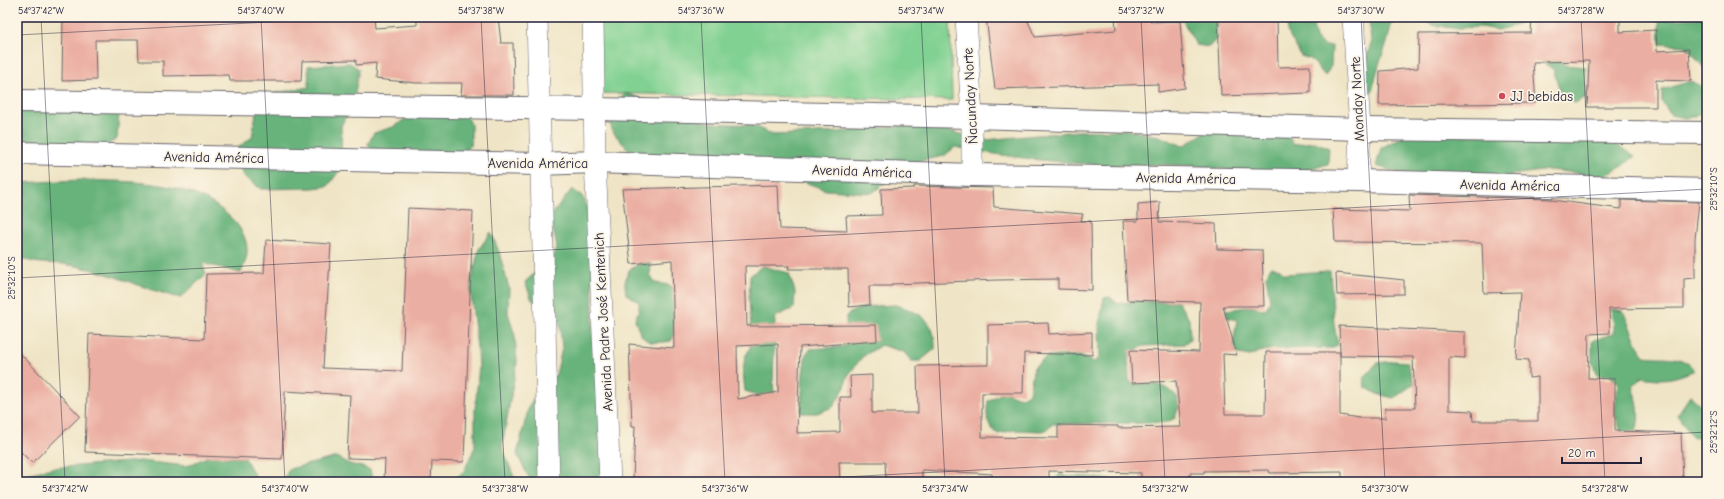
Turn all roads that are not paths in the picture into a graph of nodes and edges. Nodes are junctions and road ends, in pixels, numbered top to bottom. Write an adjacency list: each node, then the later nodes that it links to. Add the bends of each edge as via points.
1 (537, 17): 6 (street)
2 (594, 17): 7 (street, Avenida Padre José Kentenich)
3 (966, 17): 8 (street, Ñacunday Norte)
4 (1352, 17): 9 (street, Monday Norte)
5 (17, 101): 6 (main road)
6 (538, 109): 7 (main road); 13 (street)
7 (595, 109): 8 (main road); 12 (street, Avenida Padre José Kentenich)
8 (972, 117): 9 (main road); 14 (street, Ñacunday Norte)
9 (1360, 129): 10 (main road); 15 (street, Monday Norte)
10 (1707, 133)
11 (17, 153): 13 (main road, Avenida América)
12 (595, 162): 13 (main road, Avenida América); 14 (main road, Avenida América); 18 (street, Avenida Padre José Kentenich)
13 (539, 164): 17 (street)
14 (972, 175): 15 (main road, Avenida América)
15 (1358, 181): 16 (main road, Avenida América)
16 (1707, 190)
17 (549, 482)
18 (610, 482)

